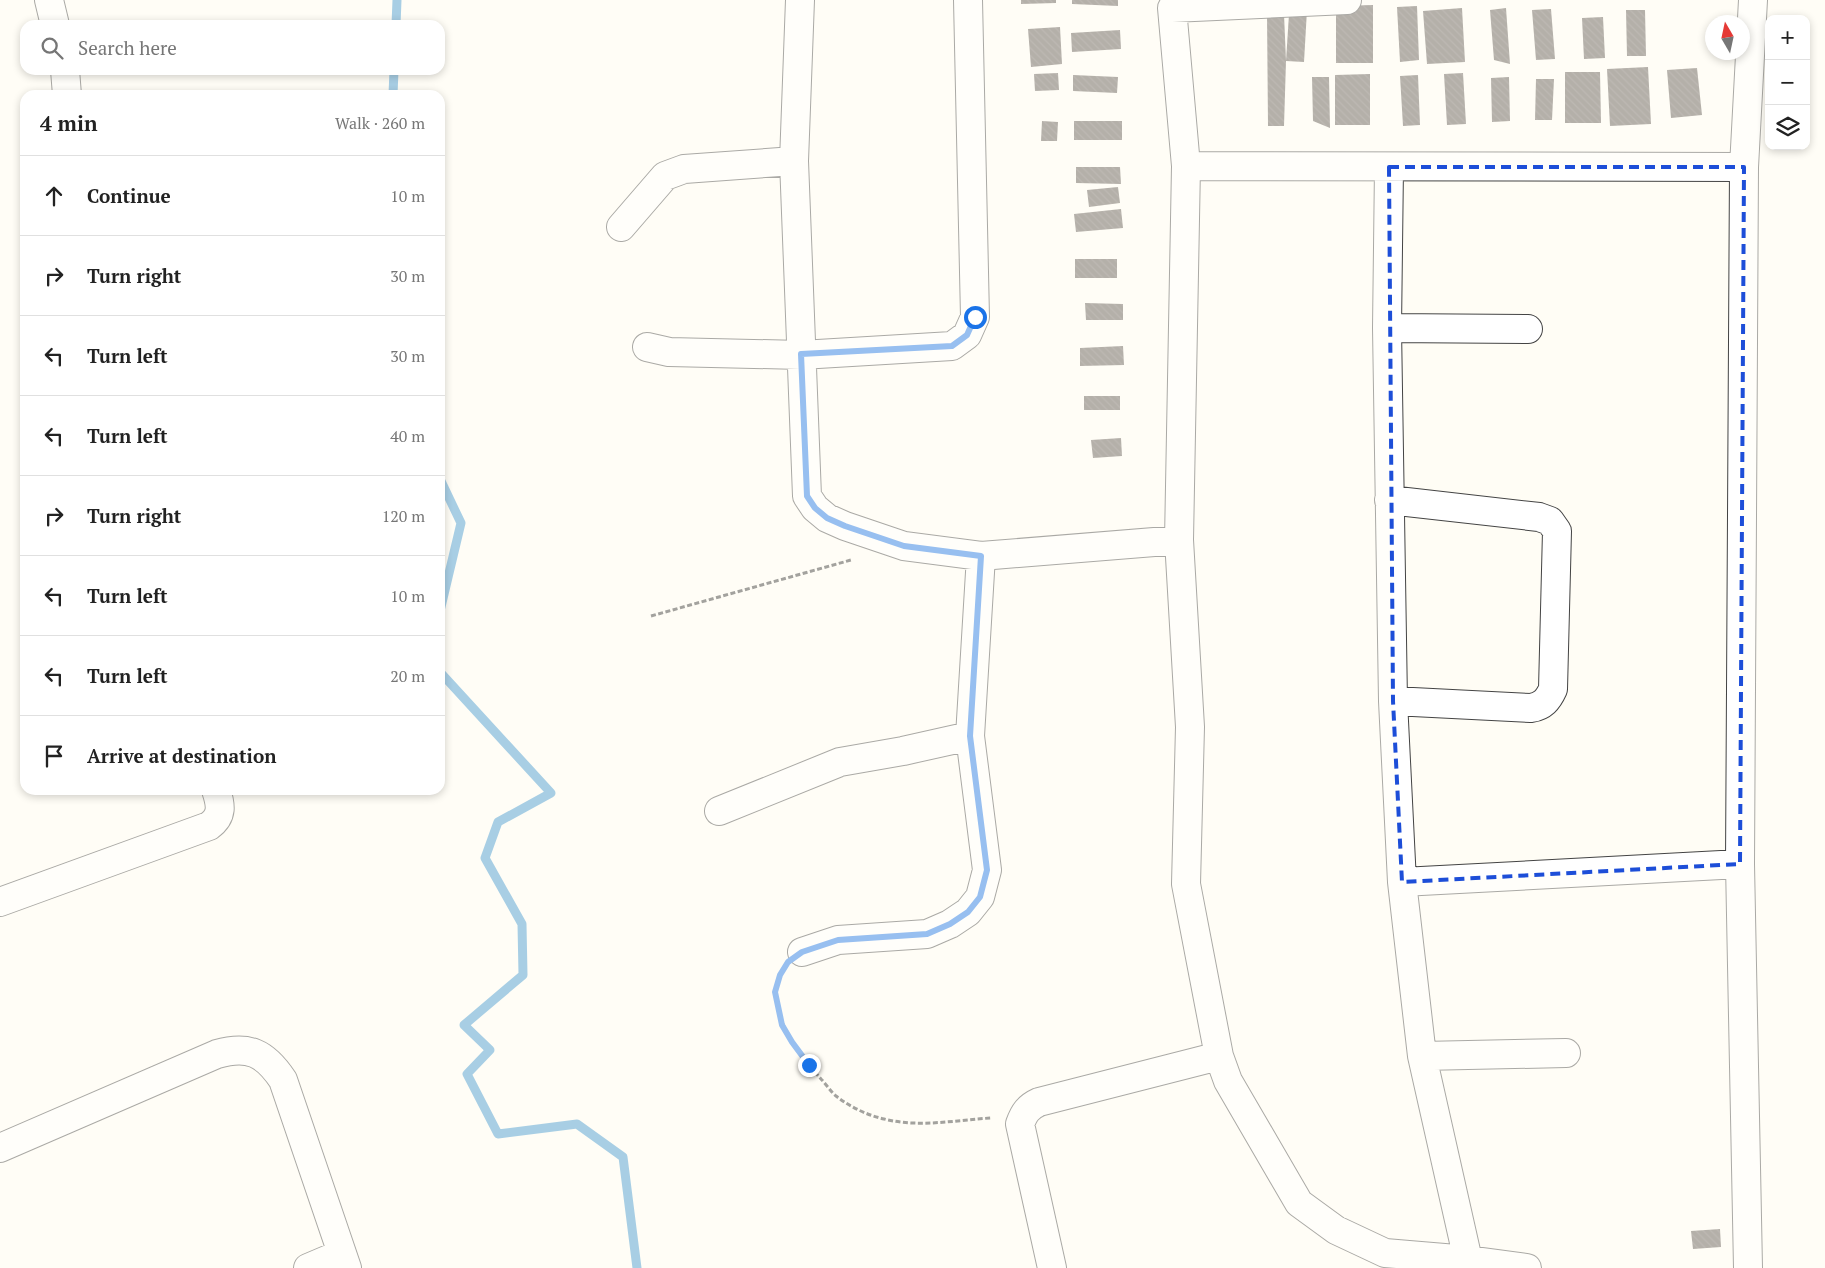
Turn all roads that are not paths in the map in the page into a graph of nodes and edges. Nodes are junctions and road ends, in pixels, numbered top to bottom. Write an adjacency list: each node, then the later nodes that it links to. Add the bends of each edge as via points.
1 (49, 0): 7 (street)
2 (800, 0): 10 (street)
3 (968, 0): 18 (street, via 975,317 967,335 952,346)
4 (1347, 0): 6 (street)
5 (1754, 0): 12 (street)
6 (1171, 4): 11 (street)
7 (54, 20)
8 (65, 75): 9 (street)
9 (67, 90)
10 (794, 161): 14 (street, via 684,169 665,176); 18 (street)
11 (1186, 166): 13 (street); 20 (street)
12 (1744, 166): 13 (street); 26 (street)
13 (1389, 167): 15 (street)
14 (621, 227)
15 (1387, 328): 16 (street); 19 (street)
16 (1528, 329)
17 (647, 347): 18 (street, via 669,352)
18 (801, 354): 21 (street, via 807,496 815,508 845,526 904,546)
19 (1389, 500): 22 (street); 22 (street, via 1539,517 1550,521 1557,531 1553,689 1550,698 1531,708)
20 (1179, 540): 21 (street); 31 (street, via 1190,727 1186,884)
21 (981, 556): 23 (street)
22 (1392, 701): 27 (street)
23 (970, 736): 25 (street, via 840,762); 29 (street, via 987,870 980,897 968,912 927,934 838,940)
24 (217, 795): 28 (street, via 220,815 209,826)
25 (719, 811)
26 (1740, 864): 27 (street); 39 (street)
27 (1402, 882): 32 (street)
28 (0, 902)
29 (802, 952)
30 (1566, 1053): 32 (street)
31 (1219, 1056): 34 (street, via 1228,1081 1299,1203 1336,1230 1385,1253); 37 (street, via 1029,1107 1020,1124)
32 (1422, 1056): 34 (street)
33 (0, 1148): 35 (street, via 217,1054 249,1050 264,1057 283,1080)
34 (1468, 1260): 38 (street)
35 (344, 1261): 36 (street)
36 (308, 1268)
37 (1052, 1268)
38 (1527, 1268)
39 (1748, 1268)

